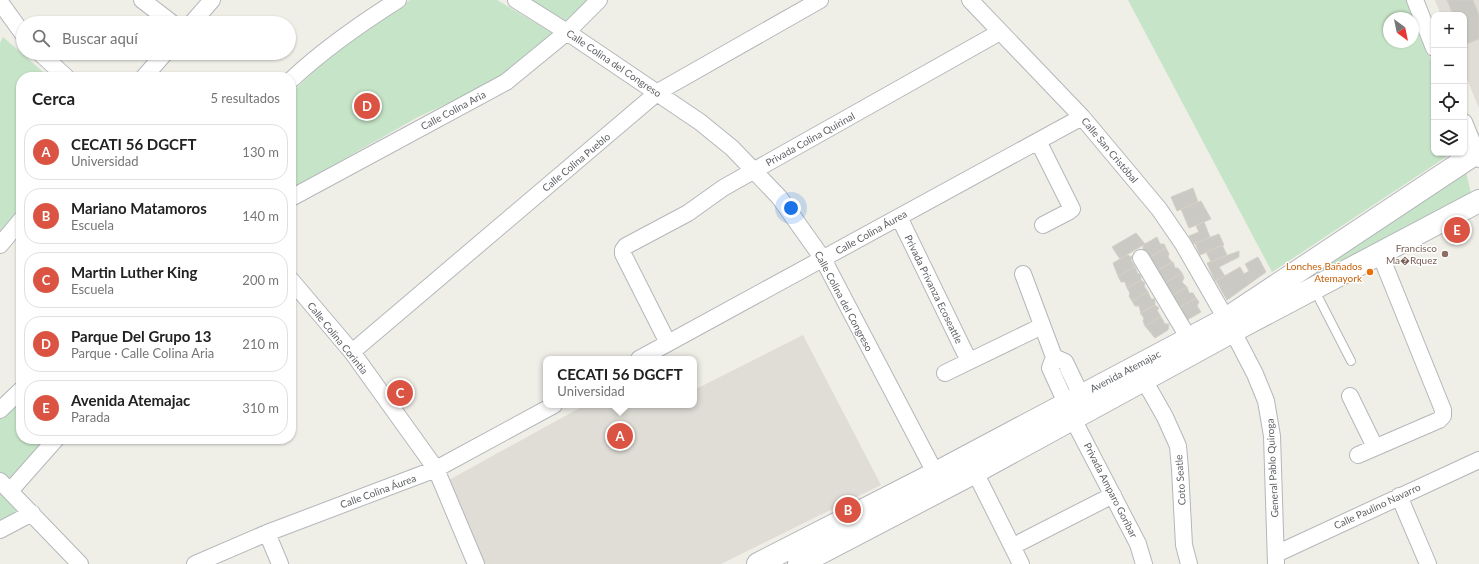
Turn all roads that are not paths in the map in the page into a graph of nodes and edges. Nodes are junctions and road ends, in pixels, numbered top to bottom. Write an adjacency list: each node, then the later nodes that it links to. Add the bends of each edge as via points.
1 (142, 0): 10 (street)
2 (212, 0): 11 (street)
3 (398, 0): 20 (street, via 356,26)
4 (516, 0): 13 (street, Calle Colina del Congreso)
5 (598, 0): 13 (street, Calle Colina Aria)
6 (820, 0): 21 (street, Calle Colina Pueblo)
7 (970, 0): 14 (street, Calle San Cristóbal)
8 (1415, 0): 15 (street)
9 (0, 2): 12 (street)
10 (163, 16)
11 (198, 16)
12 (16, 24)
13 (567, 32): 21 (street, Calle Colina del Congreso); 27 (street, Calle Colina Aria, via 506,82)
14 (1000, 32): 22 (street, Calle San Cristóbal); 26 (street, Privada Colina Quirinal)
15 (1431, 40)
16 (48, 60): 18 (street)
17 (159, 60): 19 (street)
18 (61, 72)
19 (148, 72)
20 (296, 75)
21 (658, 92): 26 (street, Calle Colina del Congreso, via 700,122); 43 (street, Calle Colina Pueblo)
22 (1082, 117): 24 (street, Calle Colina Áurea); 39 (street, Calle San Cristóbal, via 1184,244)
23 (1467, 129): 25 (street)
24 (1038, 141): 29 (street, Calle Colina Áurea); 30 (street, via 1072,209)
25 (1478, 154): 39 (main road, Avenida Atemajac)
26 (755, 170): 35 (street, Calle Colina del Congreso, via 779,197); 42 (street, Privada Colina Quirinal, via 723,188 688,213 623,250)
27 (296, 195)
28 (1479, 201): 33 (main road, Avenida Atemajac)
29 (899, 217): 35 (street, Calle Colina Áurea); 45 (street, Privada Privanza Ecoseattle)
30 (1044, 225)
31 (16, 226): 32 (street)
32 (0, 245)
33 (1380, 254): 38 (main road, Avenida Atemajac); 55 (street, via 1444,416)
34 (1141, 258): 41 (street)
35 (823, 259): 42 (street, Calle Colina Áurea); 60 (street, Calle Colina del Congreso)
36 (1023, 274): 40 (street)
37 (296, 286): 43 (street, Calle Colina Corintia)
38 (1314, 288): 39 (main road, Avenida Atemajac); 46 (lane)
39 (1229, 325): 41 (main road, Avenida Atemajac); 48 (main road, Avenida Atemajac); 68 (street, General Pablo Quiroga, via 1261,388 1270,416)
40 (1042, 326): 45 (street); 51 (street, Privada Amparo Goribar, via 1054,357 1065,362)
41 (1188, 337): 51 (main road, Avenida Atemajac)
42 (668, 343): 44 (street, Calle Colina Áurea)
43 (352, 352): 58 (street, Calle Colina Corintia)
44 (644, 356)
45 (969, 361): 47 (street)
46 (1351, 362)
47 (945, 373)
48 (1144, 380): 51 (main road, Avenida Atemajac); 77 (street, Coto Seatle, via 1178,446 1184,545)
49 (16, 395): 53 (street)
50 (1350, 396): 55 (street)
51 (1073, 405): 59 (main road, Avenida Atemajac); 60 (main road, Avenida Atemajac); 62 (street, Privada Amparo Goribar)
52 (548, 408): 58 (street, Calle Colina Áurea)
53 (0, 410)
54 (51, 444): 61 (street)
55 (1376, 447): 56 (street)
56 (1358, 455)
57 (1479, 460): 63 (street, Calle Paulino Navarro)
58 (436, 469): 66 (street, Calle Colina Áurea); 73 (street, Calle Colina Corintia)
59 (975, 472): 60 (main road, Avenida Atemajac); 75 (street)
60 (940, 481): 69 (main road, Avenida Atemajac); 74 (main road, Avenida Atemajac)
61 (5, 486): 64 (street)
62 (1112, 494): 67 (street); 76 (street, Privada Amparo Goribar, via 1138,544)
63 (1399, 496): 68 (street, Calle Paulino Navarro); 78 (street)
64 (32, 513): 65 (street); 70 (street)
65 (0, 530)
66 (267, 532): 71 (street, Calle Colina Áurea); 72 (street)
67 (1021, 542)
68 (1276, 559)
69 (807, 562)
70 (80, 564)
71 (195, 564)
72 (280, 564)
73 (476, 564)
74 (758, 564)
75 (1021, 564)
76 (1144, 564)
77 (1189, 564)
78 (1428, 564)

